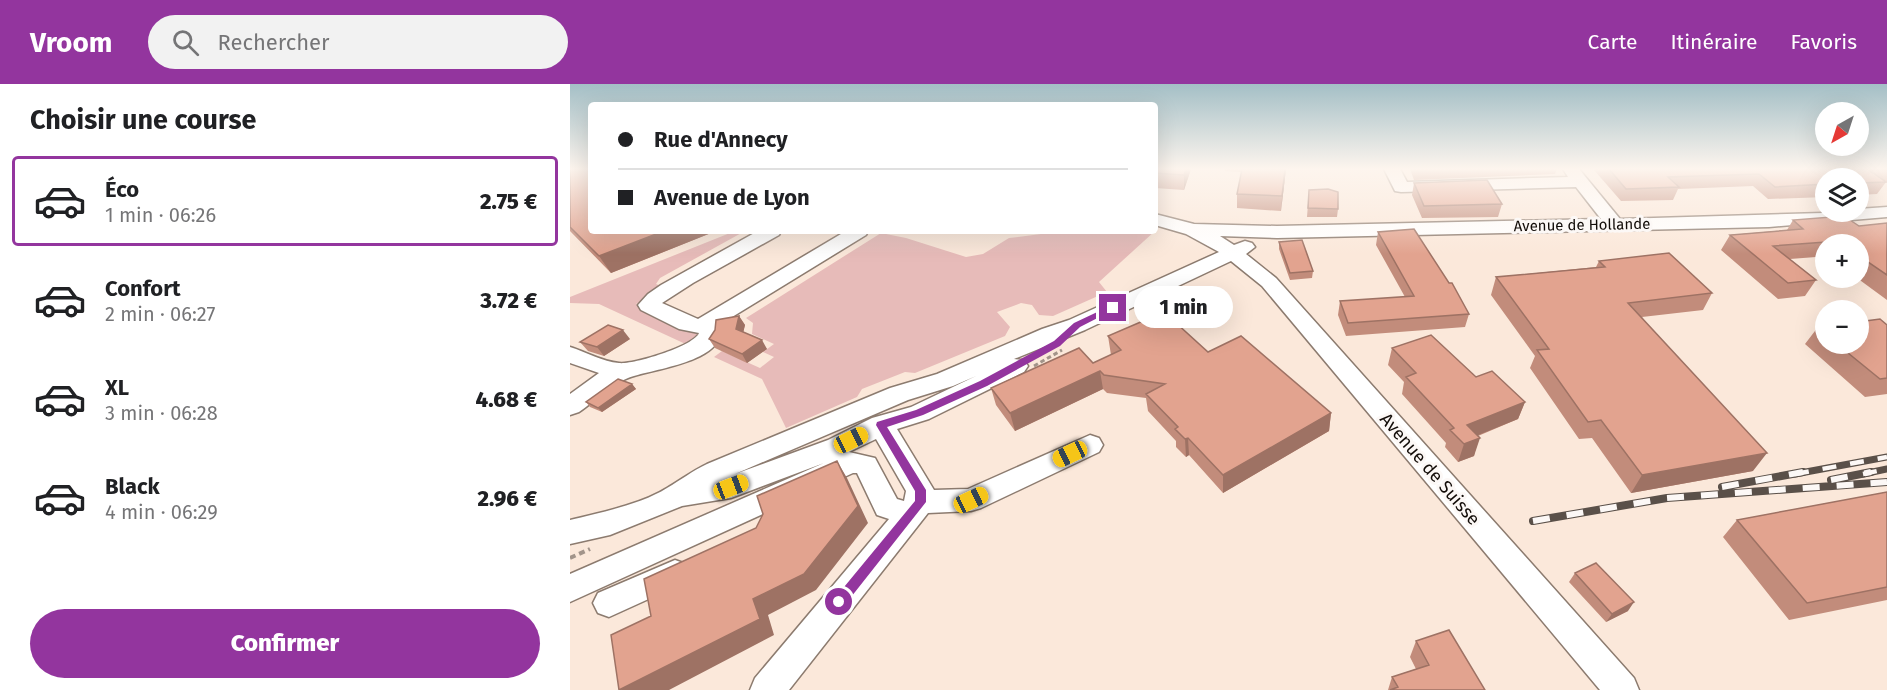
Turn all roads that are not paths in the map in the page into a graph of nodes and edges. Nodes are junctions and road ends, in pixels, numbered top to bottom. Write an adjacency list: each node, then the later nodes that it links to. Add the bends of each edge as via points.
1 (1592, 197): 4 (street)
2 (1887, 212): 4 (street, Avenue de Hollande, via 1769,221)
3 (1158, 220): 5 (street, Avenue de Hollande)
4 (1615, 225): 6 (street, Avenue de Hollande)
5 (1193, 230): 6 (street, Avenue de Hollande); 9 (street, Avenue de Hollande)
6 (1277, 232): 9 (street, Avenue de Hollande)
7 (767, 234): 10 (street, via 650,302 652,308 687,324)
8 (854, 234): 10 (street)
9 (1234, 252): 11 (street); 29 (street, Avenue de Suisse, via 1269,282)
10 (708, 324): 13 (street, via 708,338 695,348 671,360)
11 (1077, 325): 14 (street); 16 (street, via 1057,344 984,383)
12 (570, 355): 13 (street)
13 (620, 372): 15 (street)
14 (935, 384): 16 (street, via 895,410); 18 (street, via 899,394 716,471)
15 (570, 406)
16 (881, 425): 18 (street, via 845,428); 20 (street, via 920,490)
17 (1090, 445): 20 (street, via 971,500)
18 (676, 497): 21 (street)
19 (749, 508): 20 (street, via 851,462 866,465 887,507); 23 (street); 26 (street)
20 (916, 509): 28 (street)
21 (610, 523): 22 (street); 24 (street)
22 (570, 532)
23 (758, 534)
24 (570, 549)
25 (705, 559): 27 (street)
26 (570, 588)
27 (609, 603)
28 (767, 690)
29 (1622, 690)

